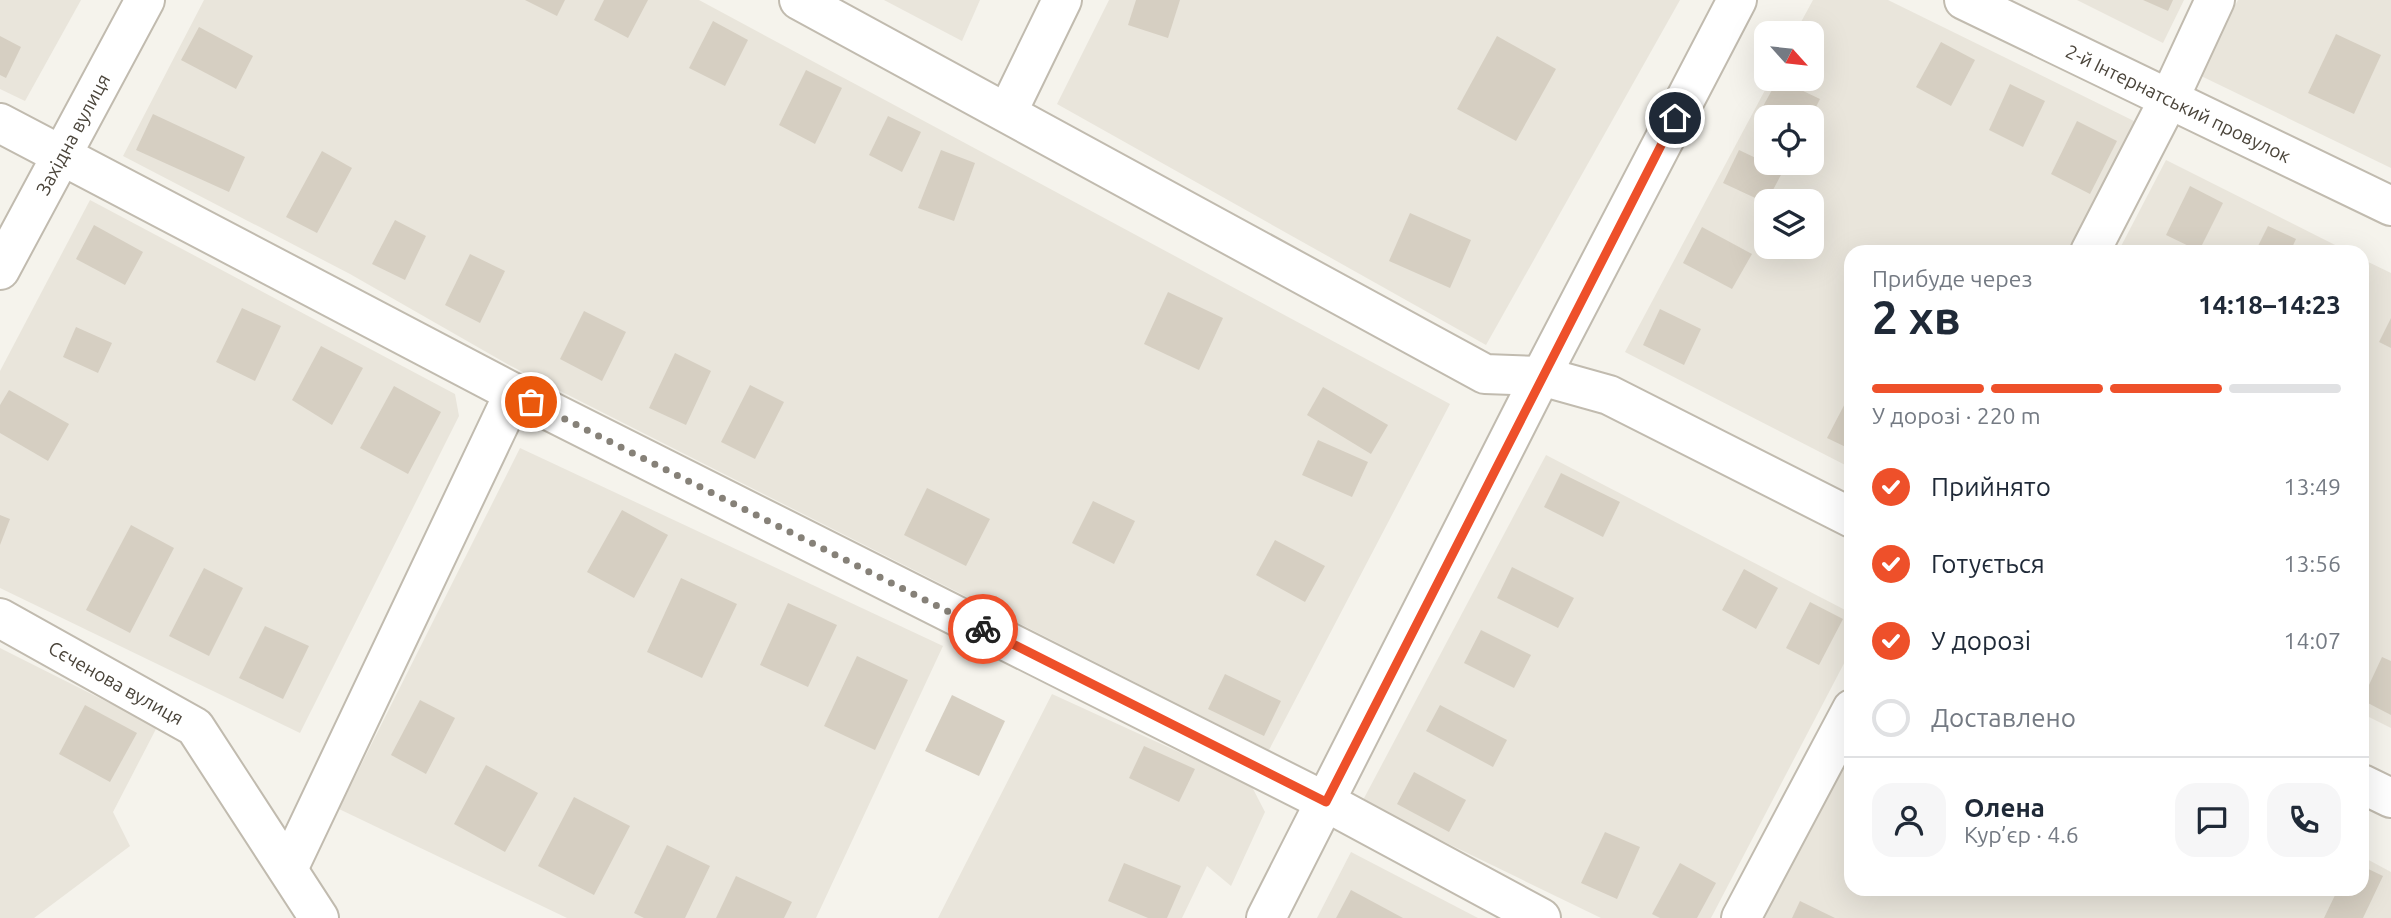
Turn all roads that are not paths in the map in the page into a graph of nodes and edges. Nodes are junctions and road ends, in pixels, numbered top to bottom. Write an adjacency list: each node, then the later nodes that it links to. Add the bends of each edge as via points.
1 (145, 0): 10 (street, Західна вулиця)
2 (799, 0): 8 (street)
3 (1062, 0): 8 (street)
4 (1737, 0): 14 (street)
5 (1964, 0): 7 (street, 2-й Інтернатський провулок)
6 (2215, 0): 7 (street)
7 (2170, 97): 11 (street, 2-й Інтернатський провулок); 12 (street)
8 (1008, 111): 14 (street, via 1485,374)
9 (0, 123): 10 (street)
10 (61, 154): 13 (street, Західна вулиця); 15 (street)
11 (2391, 206)
12 (2094, 245)
13 (0, 270)
14 (1541, 376): 16 (street, via 1609,395); 21 (street)
15 (523, 397): 21 (street); 22 (street)
16 (1844, 514)
17 (0, 618): 22 (street, Сєченова вулиця, via 195,727)
18 (1844, 724): 26 (street)
19 (2369, 788): 20 (street)
20 (2391, 799)
21 (1326, 802): 24 (street); 25 (street)
22 (289, 867): 23 (street, Сєченова вулиця)
23 (319, 918)
24 (1266, 918)
25 (1541, 918)
26 (1741, 918)

